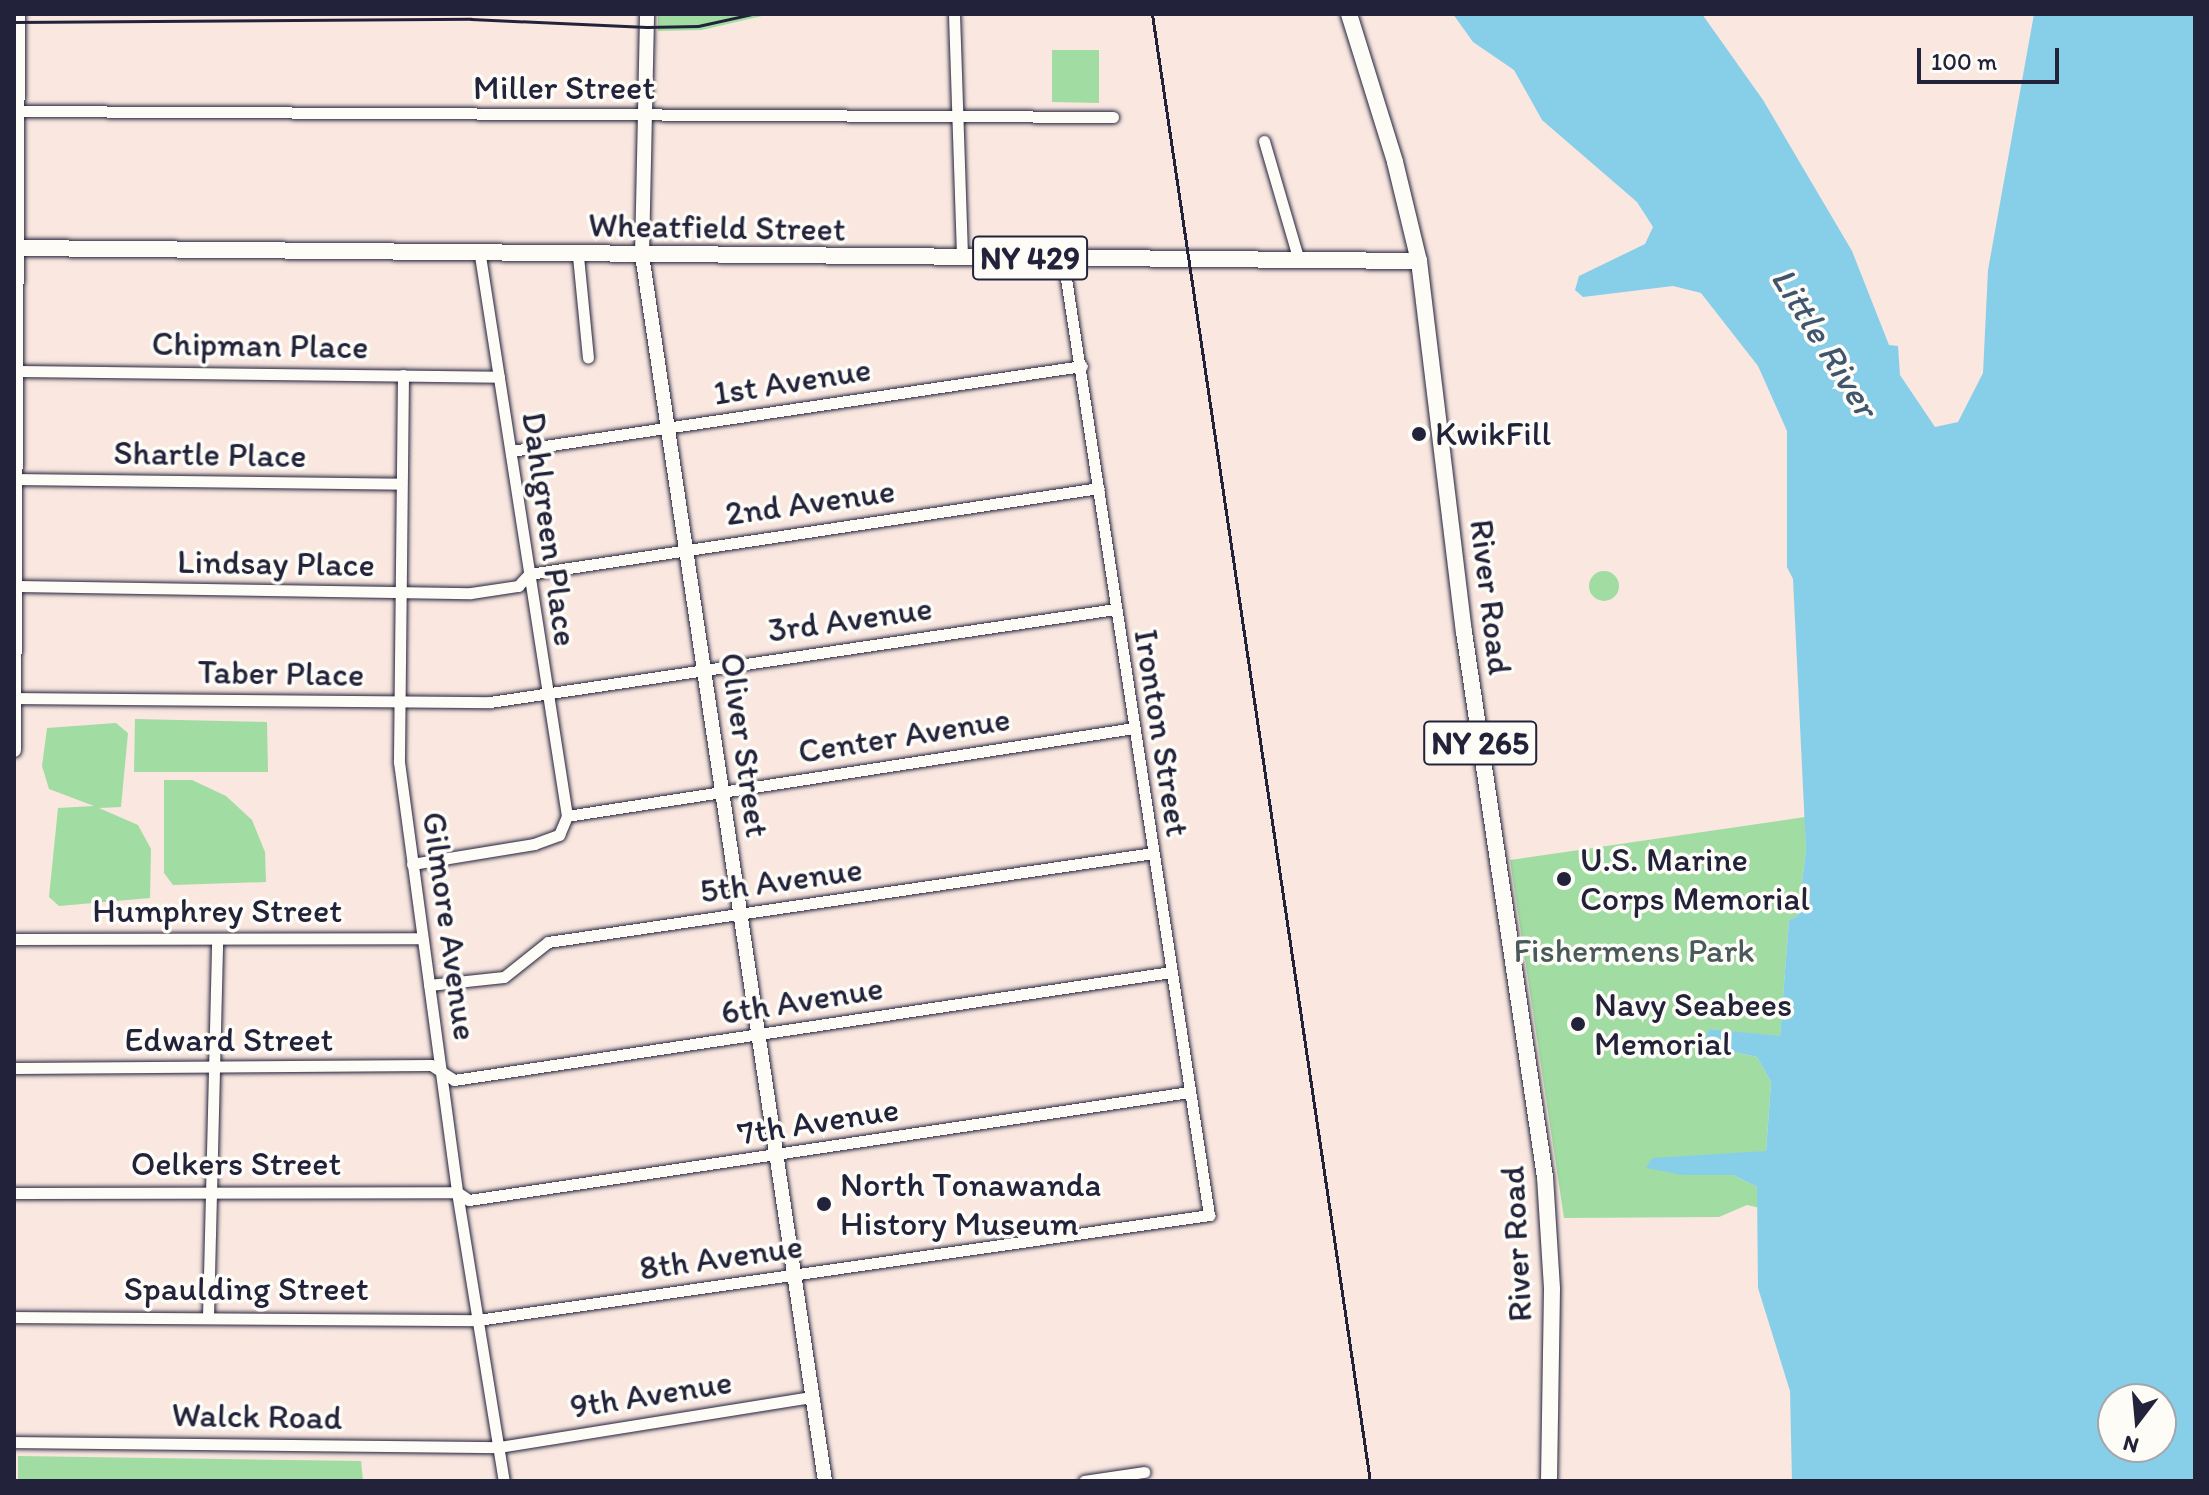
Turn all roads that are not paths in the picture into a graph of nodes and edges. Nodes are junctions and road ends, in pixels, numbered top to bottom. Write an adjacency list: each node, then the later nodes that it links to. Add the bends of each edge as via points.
1 (18, 14): 5 (main road)
2 (647, 14): 6 (main road, Oliver Street)
3 (954, 14): 7 (street)
4 (1349, 14): 17 (main road, River Road / NY 265)
5 (17, 112): 6 (street, Miller Street); 10 (main road)
6 (645, 116): 7 (street, Miller Street); 12 (main road, Oliver Street)
7 (957, 116): 8 (street, Miller Street); 14 (street)
8 (1113, 117)
9 (1264, 141): 16 (street)
10 (16, 248): 11 (main road, Wheatfield Street); 20 (main road)
11 (479, 249): 13 (main road, Wheatfield Street); 22 (street, Dahlgreen Place)
12 (642, 255): 13 (main road, Wheatfield Street); 14 (main road, Wheatfield Street / NY 429); 23 (main road, Oliver Street)
13 (578, 256): 18 (street)
14 (962, 258): 15 (main road, Wheatfield Street / NY 429)
15 (1063, 259): 16 (main road, Wheatfield Street / NY 429); 19 (street, Ironton Street)
16 (1299, 261): 17 (main road, Wheatfield Street / NY 429)
17 (1419, 261): 72 (main road, River Road / NY 265, via 1464,632 1545,1177 1552,1284)
18 (588, 358)
19 (1082, 366): 23 (street, 1st Avenue); 27 (street, Ironton Street)
20 (17, 374): 21 (street, Chipman Place); 25 (main road)
21 (403, 375): 22 (street, Chipman Place); 26 (street, Gilmore Avenue)
22 (499, 377): 24 (street, Dahlgreen Place)
23 (668, 428): 24 (street, 1st Avenue); 29 (main road, Oliver Street)
24 (511, 451): 30 (street, Dahlgreen Place)
25 (19, 479): 26 (street, Shartle Place); 28 (main road)
26 (401, 484): 32 (street, Gilmore Avenue)
27 (1099, 488): 29 (street, 2nd Avenue); 33 (street, Ironton Street)
28 (16, 515): 31 (main road)
29 (685, 548): 30 (street, 2nd Avenue); 35 (main road, Oliver Street)
30 (529, 574): 32 (street, Lindsay Place, via 518,586 471,593); 36 (street, Dahlgreen Place)
31 (17, 586): 32 (street, Lindsay Place); 34 (main road)
32 (400, 593): 38 (street, Gilmore Avenue)
33 (1115, 609): 35 (street, 3rd Avenue); 39 (street, Ironton Street)
34 (15, 646): 37 (main road)
35 (704, 669): 36 (street, 3rd Avenue); 41 (main road, Oliver Street)
36 (546, 694): 38 (street, Taber Place, via 490,702); 42 (street, Dahlgreen Place)
37 (15, 698): 38 (street, Taber Place); 40 (main road)
38 (398, 703): 44 (street, Gilmore Avenue)
39 (1134, 728): 41 (street, Center Avenue); 43 (street, Ironton Street)
40 (14, 750)
41 (721, 792): 42 (street, Center Avenue); 45 (main road, Oliver Street)
42 (567, 816): 44 (street, via 559,835 534,844)
43 (1153, 853): 45 (street, 5th Avenue); 49 (street, Ironton Street)
44 (412, 864): 46 (street, Gilmore Avenue)
45 (739, 915): 50 (street, 5th Avenue, via 548,942 504,977); 51 (main road, Oliver Street)
46 (420, 938): 48 (street, Humphrey Street); 50 (street, Gilmore Avenue)
47 (14, 939): 48 (street, Humphrey Street)
48 (217, 940): 53 (street)
49 (1171, 972): 51 (street, 6th Avenue); 55 (street, Ironton Street)
50 (429, 985): 54 (street, Gilmore Avenue)
51 (758, 1035): 54 (street, 6th Avenue, via 454,1080); 56 (main road, Oliver Street)
52 (14, 1068): 53 (street, Edward Street)
53 (213, 1069): 54 (street, Edward Street, via 431,1065); 59 (street)
54 (442, 1074): 57 (street, Gilmore Avenue)
55 (1189, 1092): 56 (street, 7th Avenue); 60 (street, Ironton Street)
56 (775, 1156): 57 (street, 7th Avenue, via 469,1200); 61 (main road, Oliver Street)
57 (457, 1192): 59 (street, Oelkers Street); 64 (street, Gilmore Avenue)
58 (14, 1193): 59 (street, Oelkers Street)
59 (212, 1193): 62 (street)
60 (1209, 1215): 61 (street, 8th Avenue)
61 (794, 1274): 64 (street, 8th Avenue); 65 (main road, Oliver Street)
62 (208, 1316): 63 (street, Spaulding Street); 64 (street, Spaulding Street)
63 (14, 1317)
64 (478, 1320): 67 (street, Gilmore Avenue)
65 (812, 1397): 67 (street, 9th Avenue); 70 (main road, Oliver Street)
66 (14, 1442): 67 (street, Walck Road)
67 (499, 1447): 69 (street, Gilmore Avenue)
68 (1144, 1472): 71 (street)
69 (504, 1481)
70 (825, 1481)
71 (1084, 1481)
72 (1549, 1481)

